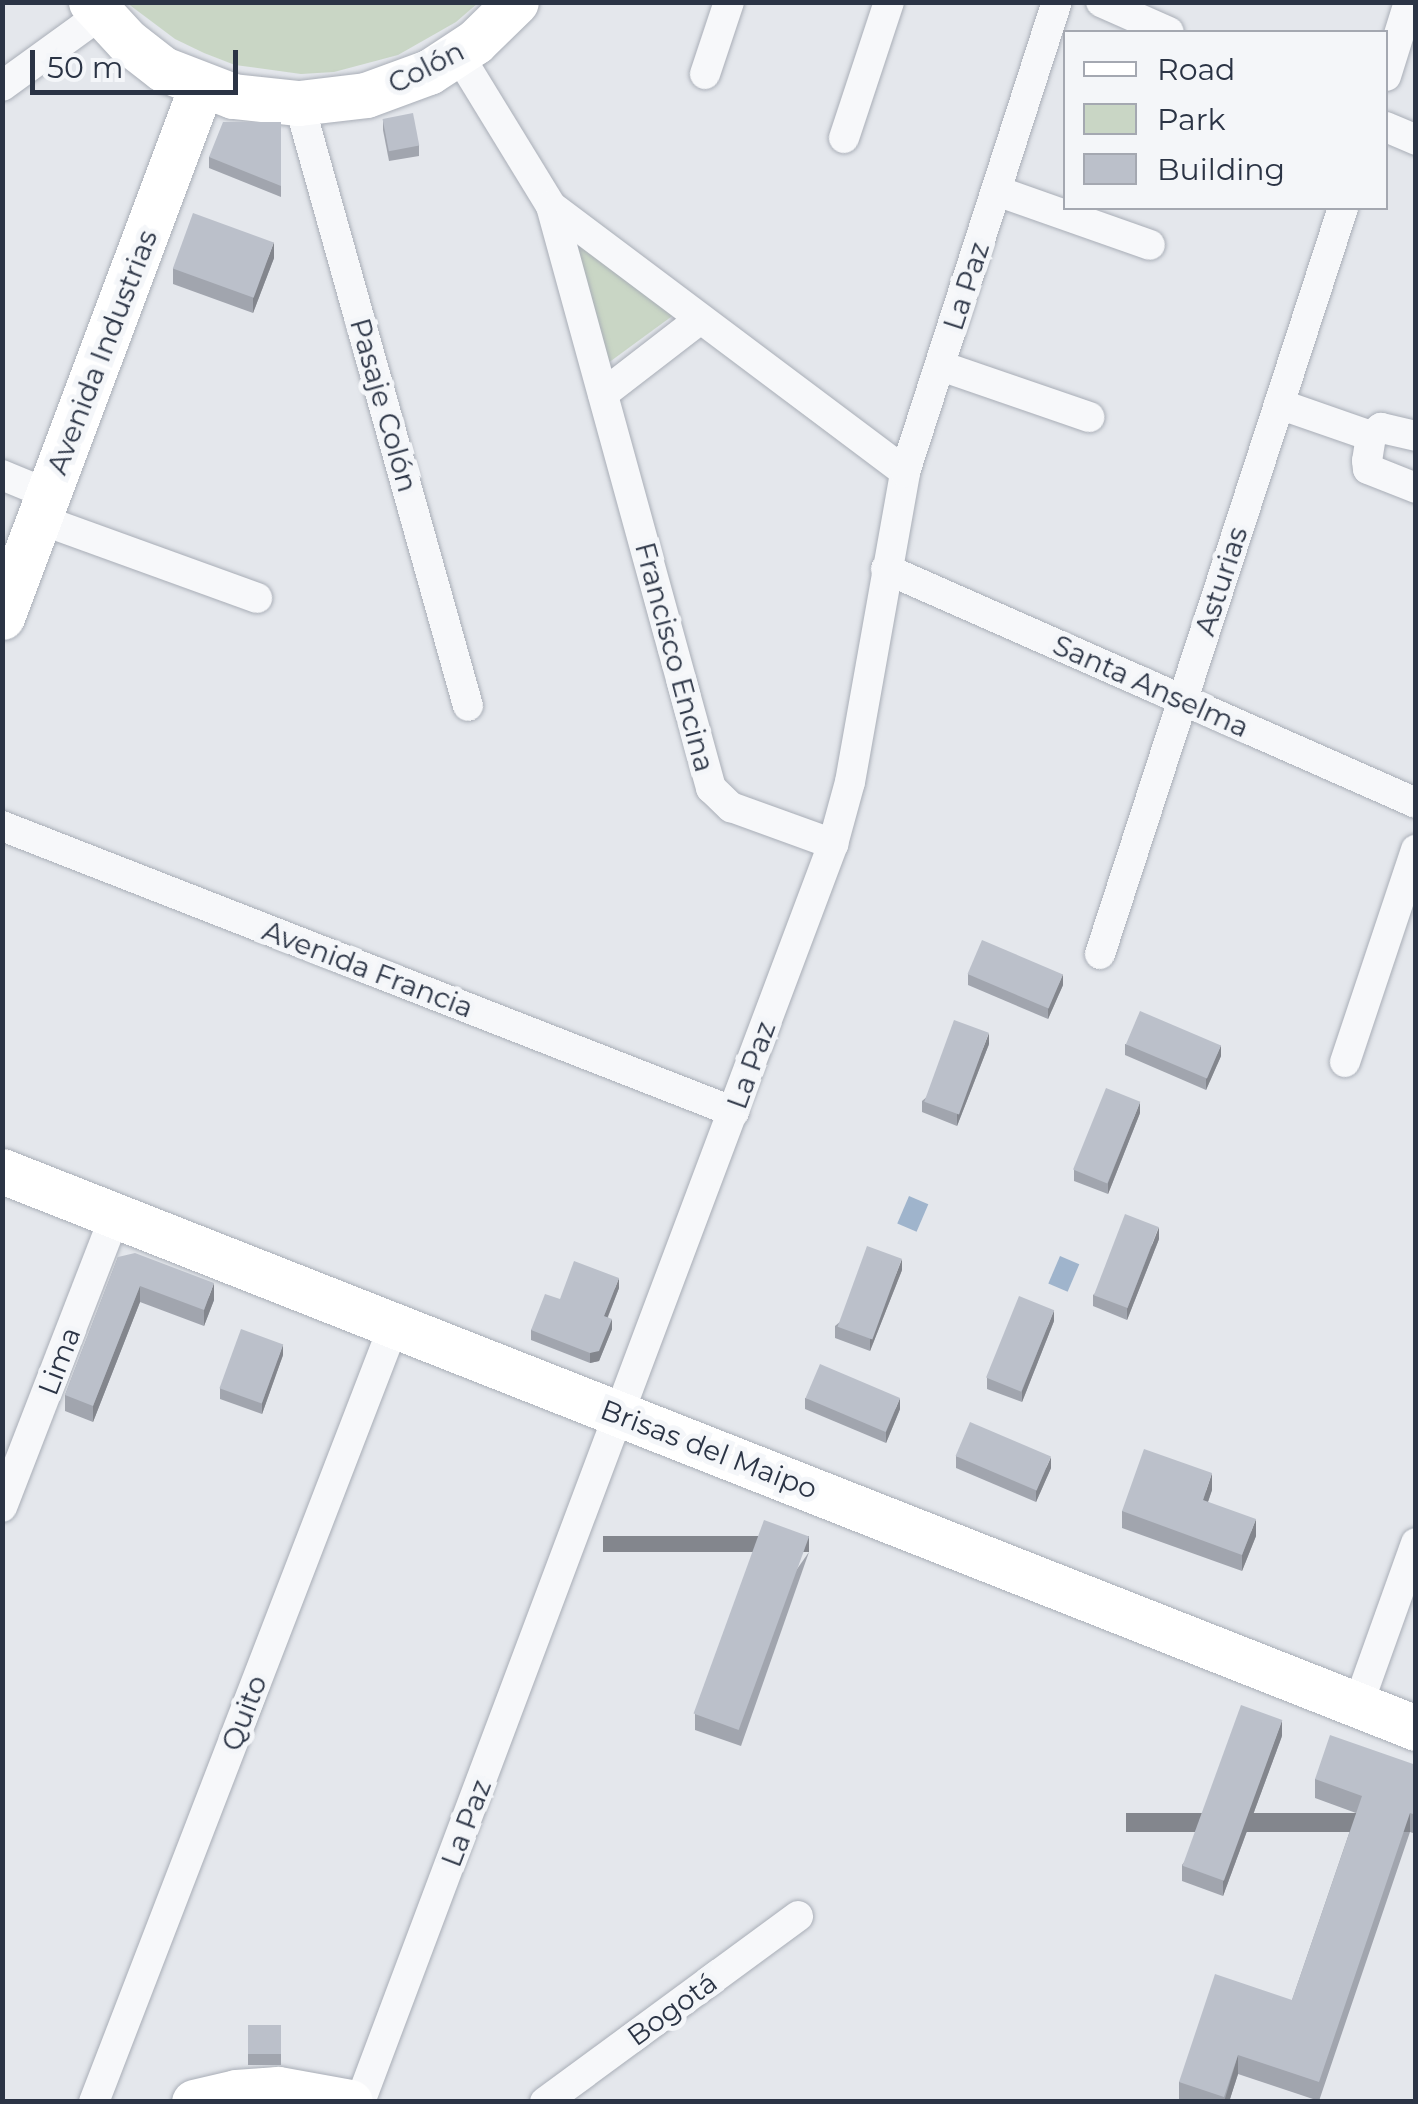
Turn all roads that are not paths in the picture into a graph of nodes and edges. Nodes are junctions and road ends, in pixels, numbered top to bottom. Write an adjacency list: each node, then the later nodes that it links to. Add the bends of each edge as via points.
1 (516, 2): 9 (street, Colón)
2 (730, 2): 11 (street)
3 (889, 2): 16 (street)
4 (1058, 2): 18 (street, La Paz)
5 (1101, 2): 8 (street)
6 (1410, 2): 10 (street)
7 (96, 8): 12 (street); 13 (street, Colón, via 163,69)
8 (1165, 30)
9 (458, 54): 14 (street, Colón, via 398,86); 19 (street, Francisco Encina)
10 (1388, 70)
11 (705, 74)
12 (2, 86)
13 (201, 87): 14 (street, Colón); 32 (street, Avenida Industrias)
14 (299, 104): 37 (street, Pasaje Colón)
15 (1388, 128): 17 (street)
16 (844, 138)
17 (1416, 140)
18 (997, 191): 21 (street); 23 (street, La Paz)
19 (551, 206): 22 (street, Francisco Encina); 24 (street, Francisco Encina)
20 (1342, 210): 25 (street, Asturias)
21 (1150, 244)
22 (700, 320): 24 (street); 29 (street, Francisco Encina)
23 (941, 366): 26 (street); 29 (street, La Paz)
24 (603, 394): 40 (street, Francisco Encina, via 710,788 732,808)
25 (1279, 404): 27 (street); 36 (street, Asturias)
26 (1089, 417)
27 (1372, 436): 28 (street, via 1386,426); 31 (street, via 1368,469)
28 (1416, 436)
29 (905, 472): 33 (street, La Paz)
30 (2, 475): 32 (street)
31 (1416, 488)
32 (44, 506): 34 (street); 35 (street, Avenida Industrias)
33 (886, 569): 36 (street, Santa Anselma); 40 (street, La Paz)
34 (257, 598)
35 (2, 617)
36 (1182, 700): 38 (street, Santa Anselma); 42 (street, Asturias)
37 (468, 706)
38 (1416, 803)
39 (2, 826): 44 (street, Avenida Francia)
40 (833, 844): 44 (street, La Paz)
41 (1416, 850): 43 (street)
42 (1100, 954)
43 (1345, 1062)
44 (734, 1112): 48 (street, La Paz)
45 (2, 1171): 46 (street, Brisas del Maipo)
46 (115, 1215): 47 (street, Brisas del Maipo); 49 (street, Lima)
47 (394, 1325): 48 (street, Brisas del Maipo); 54 (street, Quito)
48 (621, 1414): 51 (street, Brisas del Maipo); 57 (street, La Paz)
49 (2, 1506)
50 (1416, 1544): 51 (street)
51 (1358, 1705): 52 (street, Brisas del Maipo)
52 (1416, 1728)
53 (798, 1916): 58 (street, Bogotá)
54 (94, 2102)
55 (194, 2102): 56 (street, via 278,2089)
56 (350, 2102)
57 (360, 2102)
58 (545, 2102)

